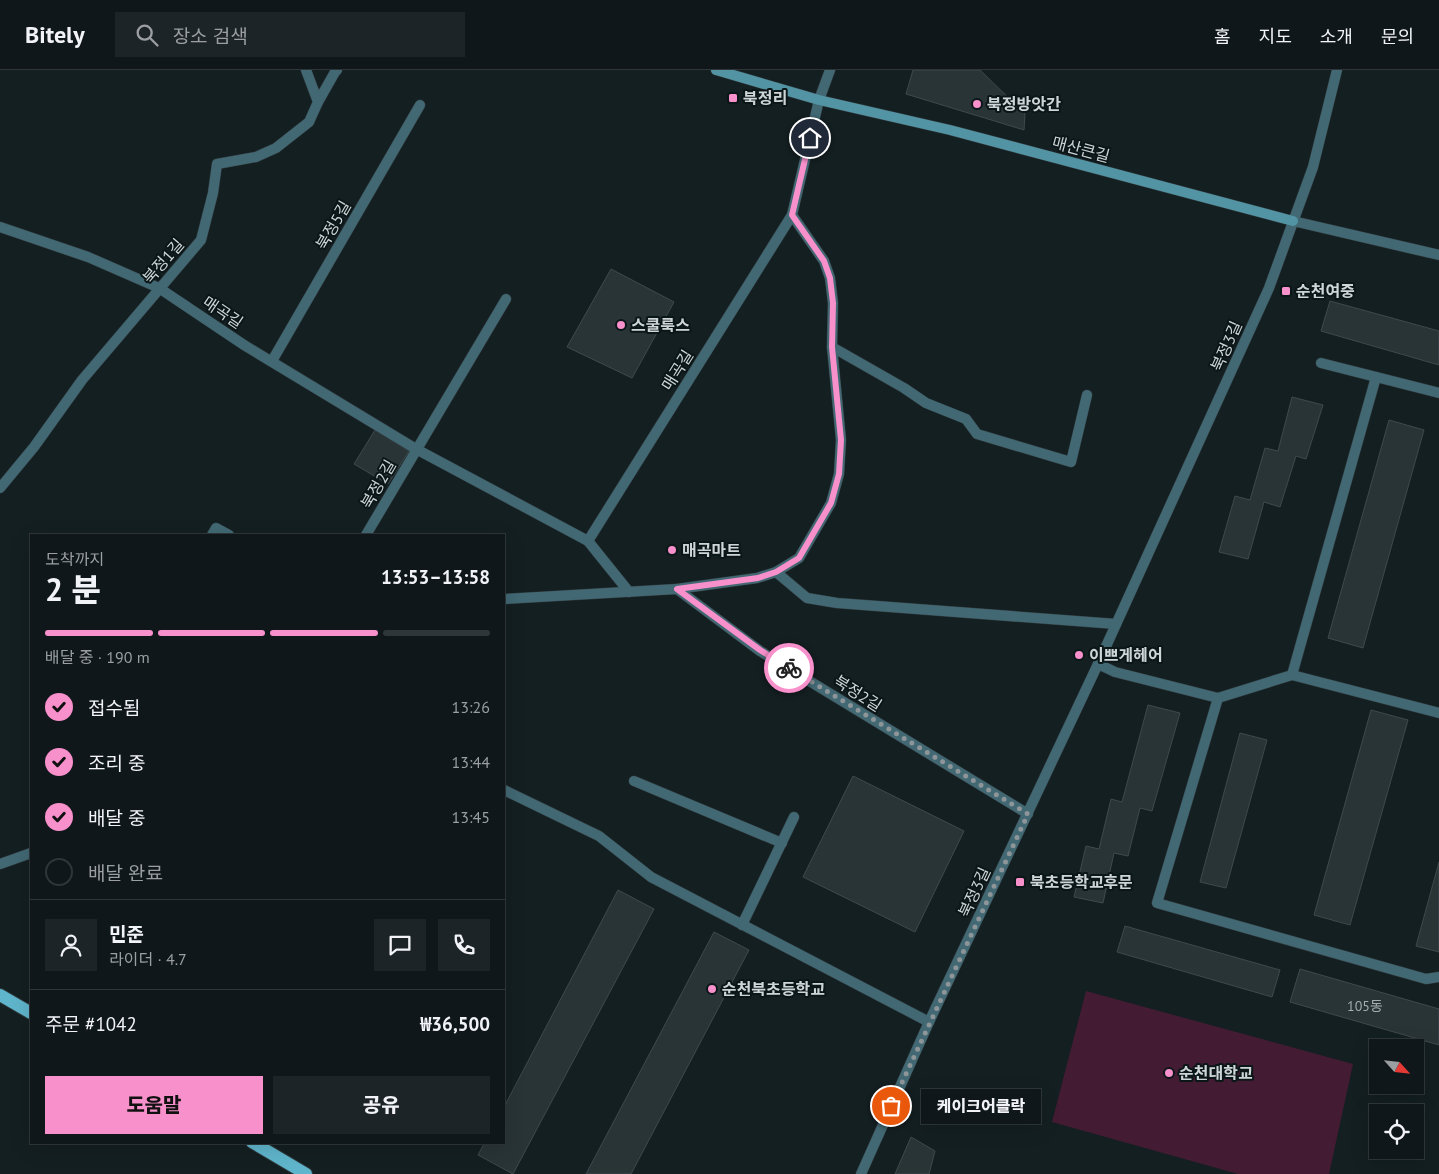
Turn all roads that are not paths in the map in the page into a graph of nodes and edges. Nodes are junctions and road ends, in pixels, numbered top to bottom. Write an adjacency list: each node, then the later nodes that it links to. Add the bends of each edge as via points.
1 (306, 70): 7 (street)
2 (337, 70): 7 (street)
3 (716, 70): 6 (street, 매산큰길)
4 (830, 70): 6 (street)
5 (1337, 70): 10 (street, 북정3길, via 1313,167)
6 (818, 100): 9 (street); 10 (street, 매산큰길, via 950,130)
7 (318, 102): 13 (street, 북정1길, via 309,122 276,148 256,157 217,164 201,240)
8 (420, 105): 16 (street, 북정5길)
9 (792, 215): 15 (street, via 824,261 830,278); 26 (street, 매곡길)
10 (1293, 222): 12 (street, 매산큰길); 31 (street, 북정3길, via 1269,288)
11 (0, 227): 13 (street, 매곡길, via 88,257)
12 (1439, 256)
13 (159, 288): 16 (street, 매곡길); 22 (street, 북정1길, via 82,380)
14 (506, 300): 21 (street)
15 (832, 347): 20 (street, via 926,403 966,419 977,434 1071,462); 27 (street, via 841,440 839,474 831,503 799,558)
16 (272, 361): 21 (street, 매곡길)
17 (1322, 363): 18 (street)
18 (1376, 377): 19 (street); 33 (street)
19 (1439, 393)
20 (1087, 395)
21 (416, 449): 25 (street, 북정2길); 26 (street, 매곡길)
22 (0, 488)
23 (213, 534): 24 (street, via 216,528)
24 (227, 534)
25 (367, 534)
26 (588, 541): 29 (street, 매곡길)
27 (776, 572): 28 (street, via 758,578); 31 (street, via 807,598 837,603)
28 (677, 589): 29 (street); 38 (street, 북정2길, via 760,650)
29 (630, 592): 30 (street)
30 (505, 599)
31 (1116, 624): 32 (street, 북정3길)
32 (1098, 664): 34 (street, via 1114,672); 38 (street, 북정3길)
33 (1292, 675): 34 (street); 35 (street)
34 (1218, 698): 44 (street, via 1157,903 1426,979)
35 (1439, 713)
36 (634, 781): 40 (street)
37 (505, 790): 43 (street, via 599,836 651,877)
38 (1028, 814): 47 (street, 북정3길)
39 (794, 817): 40 (street)
40 (782, 844): 43 (street)
41 (30, 853): 42 (street)
42 (0, 864)
43 (742, 925): 47 (street)
44 (1439, 977)
45 (0, 995): 46 (main road)
46 (30, 1012)
47 (929, 1022): 50 (street, 북정3길)
48 (255, 1144): 49 (main road)
49 (306, 1174)
50 (861, 1174)

